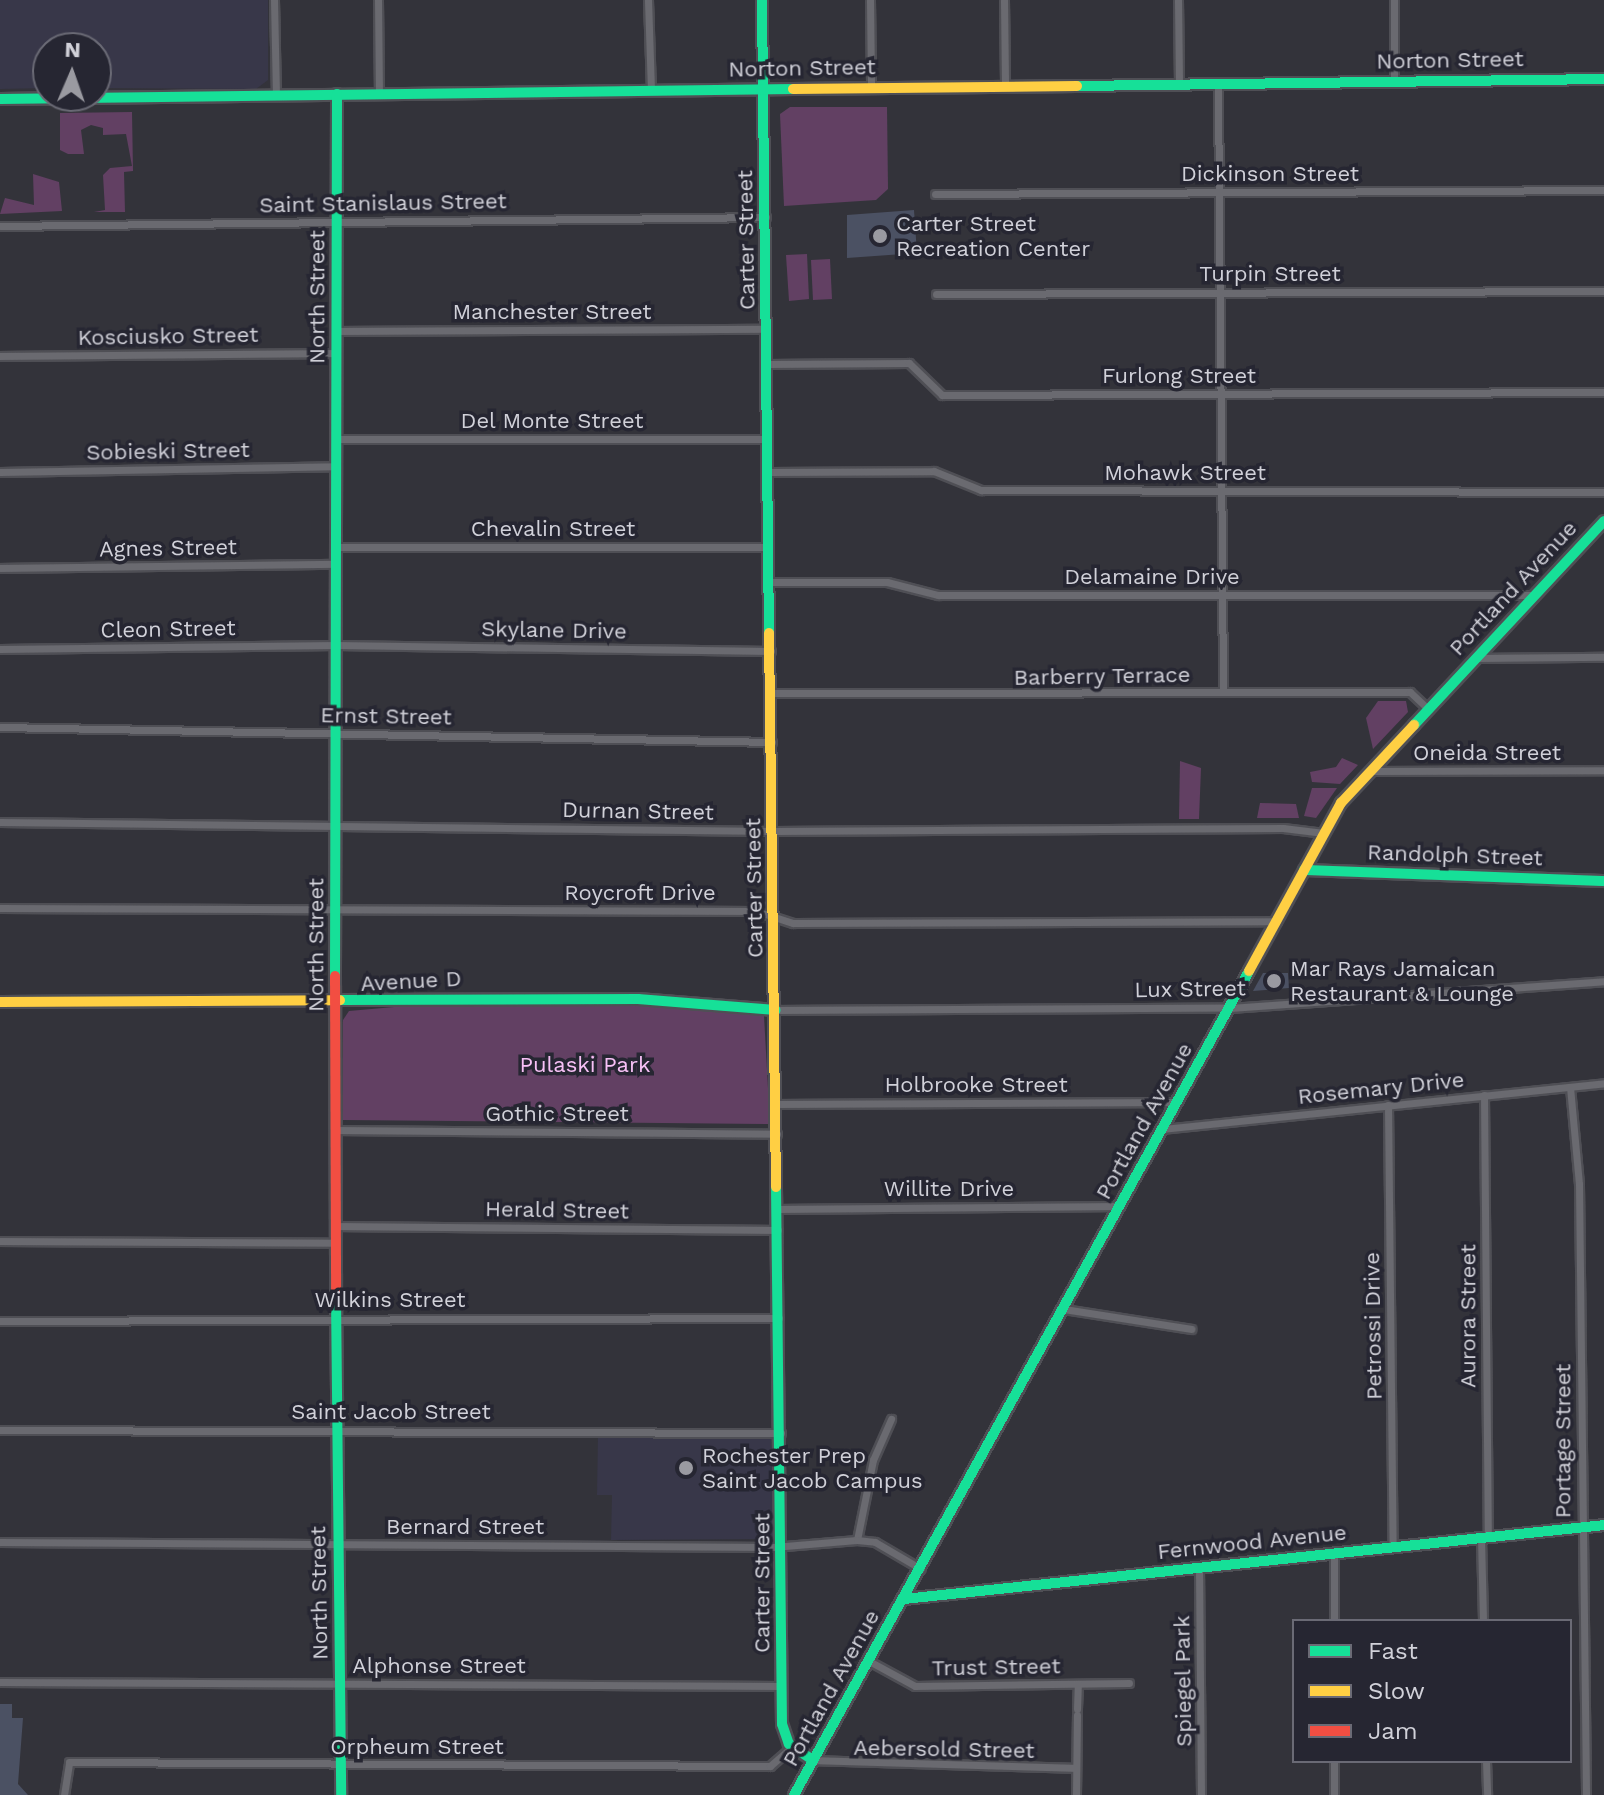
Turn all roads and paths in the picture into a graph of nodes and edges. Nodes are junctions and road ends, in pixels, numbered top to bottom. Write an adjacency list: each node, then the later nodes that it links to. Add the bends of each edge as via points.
1 (274, 0): 19 (street)
2 (378, 0): 17 (street)
3 (648, 0): 16 (street)
4 (762, 0): 15 (main road, Carter Street)
5 (870, 0): 14 (street)
6 (1004, 0): 13 (street)
7 (1178, 0): 11 (street)
8 (1394, 0): 10 (street)
9 (1604, 79): 10 (main road, Norton Street)
10 (1394, 80): 12 (main road, Norton Street)
11 (1179, 83): 12 (main road, Norton Street); 13 (main road, Norton Street)
12 (1218, 83): 22 (street)
13 (1005, 86): 14 (main road, Norton Street)
14 (871, 87): 15 (main road, Norton Street)
15 (763, 89): 16 (main road, Norton Street); 24 (main road, Carter Street)
16 (651, 90): 17 (main road, Norton Street)
17 (379, 93): 18 (main road, Norton Street)
18 (337, 94): 19 (main road, Norton Street); 25 (main road, North Street)
19 (276, 95): 20 (main road, Norton Street)
20 (0, 99)
21 (1604, 190): 22 (street, Dickinson Street)
22 (1219, 192): 23 (street, Dickinson Street); 28 (street)
23 (935, 194)
24 (766, 216): 25 (street, Saint Stanislaus Street); 30 (main road, Carter Street)
25 (338, 221): 26 (street, Saint Stanislaus Street); 31 (main road, North Street)
26 (0, 226)
27 (1604, 291): 28 (street, Turpin Street)
28 (1220, 293): 29 (street, Turpin Street); 36 (street)
29 (936, 294)
30 (767, 329): 31 (street, Manchester Street); 34 (main road, Carter Street)
31 (337, 331): 32 (main road, North Street)
32 (336, 353): 33 (street, Kosciusko Street); 37 (main road, North Street)
33 (0, 356)
34 (767, 364): 36 (street, Furlong Street, via 909,363 942,395); 38 (main road, Carter Street)
35 (1604, 392): 36 (street, Furlong Street)
36 (1221, 394): 42 (street)
37 (336, 439): 38 (street, Del Monte Street); 39 (main road, North Street)
38 (768, 439): 41 (main road, Carter Street)
39 (336, 466): 40 (street, Sobieski Street); 45 (main road, North Street)
40 (0, 472)
41 (769, 472): 42 (street, Mohawk Street, via 934,471 981,490); 46 (main road, Carter Street)
42 (1221, 491): 43 (street, Mohawk Street); 50 (street)
43 (1604, 492)
44 (1604, 521): 51 (main road, Portland Avenue)
45 (336, 547): 46 (street, Chevalin Street); 47 (main road, North Street)
46 (769, 547): 49 (main road, Carter Street)
47 (336, 564): 48 (street, Agnes Street); 52 (main road, North Street)
48 (0, 568)
49 (770, 582): 50 (street, Delamaine Drive, via 887,582 938,595); 54 (main road, Carter Street)
50 (1222, 595): 51 (street, Delamaine Drive); 57 (street)
51 (1535, 595): 56 (main road, Portland Avenue)
52 (336, 645): 53 (street, Cleon Street); 54 (street, Skylane Drive); 61 (main road, North Street)
53 (0, 649)
54 (771, 651): 58 (main road, Carter Street)
55 (1604, 657): 56 (street)
56 (1476, 658): 59 (main road, Portland Avenue)
57 (1223, 692): 58 (street, Barberry Terrace); 59 (street, Barberry Terrace, via 1410,692)
58 (771, 693): 62 (main road, Carter Street)
59 (1427, 708): 64 (main road, Portland Avenue)
60 (0, 727): 61 (street, Ernst Street)
61 (337, 733): 62 (street, Ernst Street); 66 (main road, North Street)
62 (772, 742): 67 (main road, Carter Street)
63 (1604, 770): 64 (street, Oneida Street)
64 (1371, 771): 68 (main road, Portland Avenue)
65 (0, 822): 66 (street, Durnan Street)
66 (336, 825): 67 (street, Durnan Street); 72 (main road, North Street)
67 (774, 831): 68 (street, Durnan Street, via 1283,828); 73 (main road, Carter Street)
68 (1324, 833): 69 (main road, Portland Avenue)
69 (1304, 870): 70 (main road, Randolph Street); 74 (main road, Portland Avenue)
70 (1604, 881)
71 (0, 908): 72 (street, Roycroft Drive)
72 (336, 910): 73 (street, Roycroft Drive, via 756,911); 77 (main road, North Street)
73 (775, 917): 74 (street, Roycroft Drive, via 793,923); 79 (main road, Carter Street)
74 (1277, 921): 78 (main road, Portland Avenue)
75 (1604, 981): 78 (street, Lux Street)
76 (0, 1002): 77 (main road, Avenue D)
77 (337, 1004): 79 (main road, Avenue D, via 438,997 638,999); 87 (main road, North Street)
78 (1230, 1008): 79 (street, Lux Street); 83 (main road, Portland Avenue)
79 (776, 1010): 84 (main road, Carter Street)
80 (1604, 1083): 81 (street, Rosemary Drive)
81 (1570, 1087): 82 (street, Rosemary Drive); 105 (street, Portage Street, via 1579,1184)
82 (1484, 1095): 85 (street, Rosemary Drive); 106 (street, Aurora Street)
83 (1176, 1102): 84 (street, Holbrooke Street); 86 (main road, Portland Avenue)
84 (777, 1104): 88 (main road, Carter Street)
85 (1388, 1105): 86 (street, Rosemary Drive); 111 (street, Petrossi Drive)
86 (1162, 1129): 89 (main road, Portland Avenue)
87 (337, 1130): 88 (street, Gothic Street); 91 (main road, North Street)
88 (777, 1134): 90 (main road, Carter Street)
89 (1121, 1206): 90 (street, Willite Drive); 95 (main road, Portland Avenue)
90 (778, 1209): 92 (main road, Carter Street)
91 (335, 1226): 92 (street, Herald Street); 94 (main road, North Street)
92 (778, 1230): 97 (main road, Carter Street)
93 (0, 1241): 94 (street)
94 (335, 1243): 96 (main road, North Street)
95 (1064, 1309): 99 (street); 114 (main road, Portland Avenue)
96 (335, 1318): 97 (street, Wilkins Street); 98 (street, Wilkins Street); 101 (main road, North Street)
97 (779, 1318): 103 (main road, Carter Street)
98 (0, 1321)
99 (1191, 1329)
100 (891, 1419): 107 (street, via 873,1460)
101 (337, 1429): 102 (street, Saint Jacob Street); 103 (street, Saint Jacob Street); 110 (main road, North Street)
102 (0, 1430)
103 (781, 1433): 109 (main road, Carter Street)
104 (1604, 1525): 105 (main road, Fernwood Avenue)
105 (1582, 1527): 106 (main road, Fernwood Avenue); 137 (street, Portage Street)
106 (1484, 1537): 111 (main road, Fernwood Avenue); 117 (street, Aurora Street)
107 (857, 1540): 109 (street, Bernard Street); 114 (street, Bernard Street, via 875,1542)
108 (0, 1542): 110 (street, Bernard Street)
109 (782, 1544): 110 (street, Bernard Street); 123 (main road, Carter Street)
110 (339, 1545): 121 (main road, North Street)
111 (1393, 1547): 112 (main road, Fernwood Avenue)
112 (1334, 1553): 113 (main road, Fernwood Avenue); 116 (street)
113 (1199, 1567): 115 (main road, Fernwood Avenue); 134 (street, Spiegel Park)
114 (921, 1569): 115 (main road, Portland Avenue)
115 (904, 1599): 118 (main road, Portland Avenue)
116 (1334, 1619)
117 (1483, 1619)
118 (869, 1661): 122 (street, Trust Street, via 915,1686); 125 (main road, Portland Avenue)
119 (0, 1682): 121 (street, Alphonse Street)
120 (1129, 1683): 122 (street, Trust Street)
121 (340, 1684): 123 (street, Alphonse Street); 128 (main road, North Street)
122 (1078, 1684): 129 (street)
123 (781, 1686): 124 (main road, Carter Street, via 782,1729)
124 (792, 1747): 125 (main road); 128 (street, Orpheum Street, via 770,1766)
125 (813, 1760): 129 (street, Aebersold Street); 132 (main road, Portland Avenue)
126 (1334, 1763): 135 (street)
127 (1486, 1763): 136 (street)
128 (341, 1764): 130 (street, Orpheum Street, via 69,1762); 131 (main road, North Street)
129 (1076, 1768): 133 (street)
130 (64, 1795)
131 (341, 1795)
132 (794, 1795)
133 (1076, 1795)
134 (1201, 1795)
135 (1334, 1795)
136 (1487, 1795)
137 (1586, 1795)

